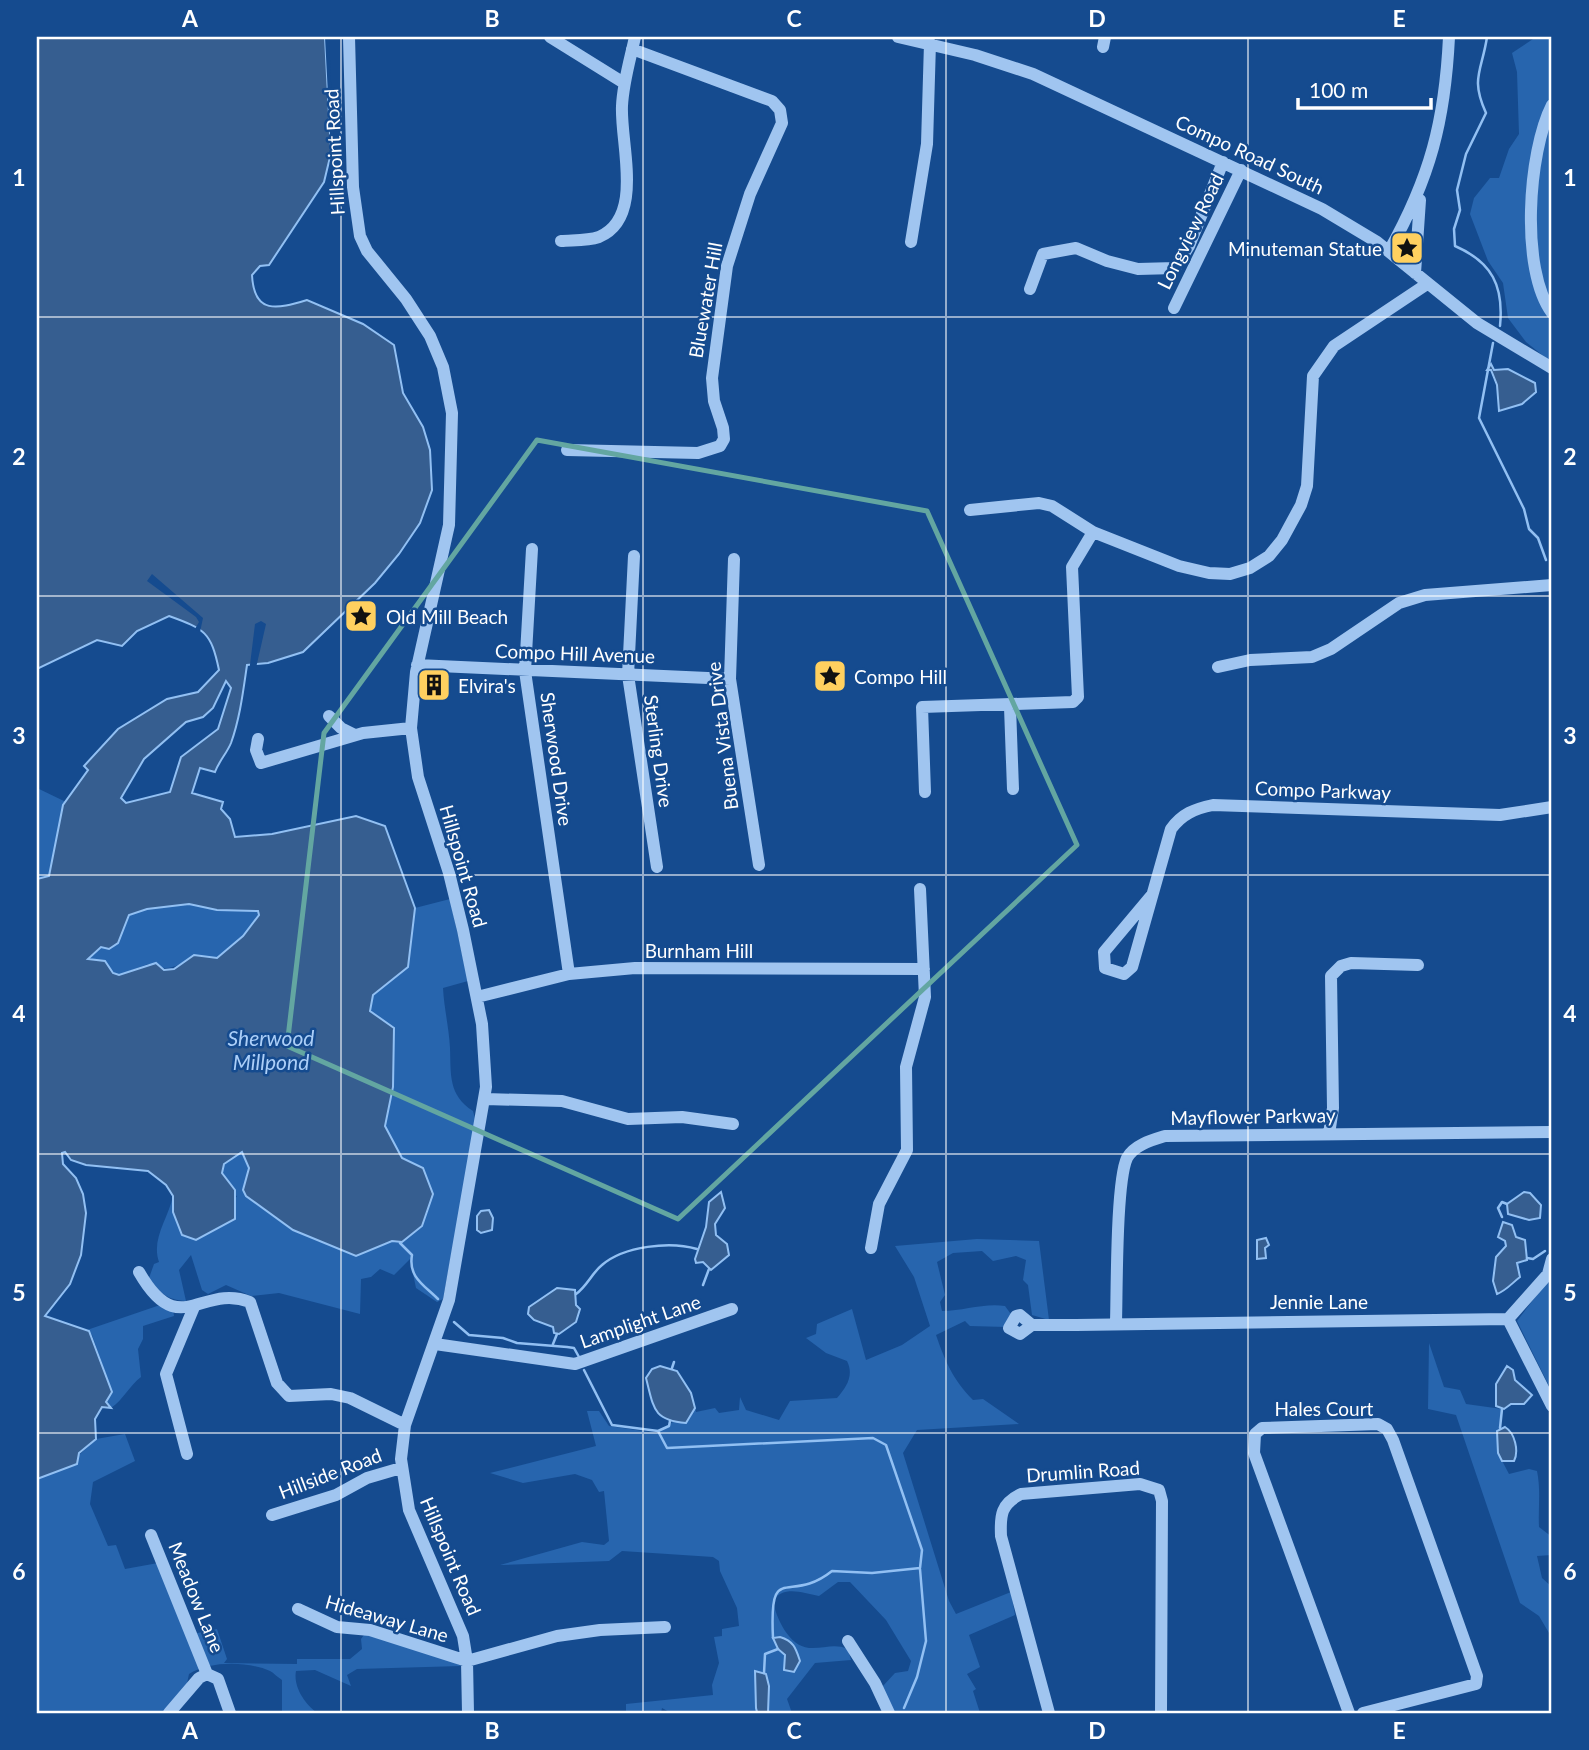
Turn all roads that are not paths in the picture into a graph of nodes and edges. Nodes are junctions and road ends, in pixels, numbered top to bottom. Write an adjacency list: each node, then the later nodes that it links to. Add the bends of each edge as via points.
1 (349, 37): 30 (street, Hillspoint Road, via 353,187 360,236 366,251 407,299 430,336 443,367 452,412 450,525)
2 (550, 37): 9 (street)
3 (641, 37): 8 (street)
4 (898, 37): 7 (street, Compo Road South)
5 (1449, 37): 13 (street, via 1440,121)
6 (634, 43): 8 (street, Bluewater Hill); 9 (street)
7 (930, 44): 11 (street, Compo Road South, via 1017,68); 15 (street, via 927,144)
8 (652, 56): 23 (street, Bluewater Hill, via 772,101 782,117 778,138 750,194 727,266 712,377 724,439 711,452 698,453)
9 (624, 83): 14 (street, via 626,190 622,212 612,228 598,237)
10 (1552, 106): 21 (street, via 1536,147 1532,217 1535,270)
11 (1223, 162): 12 (street, Compo Road South); 19 (street, via 1189,246 1175,268 1138,269 1076,248 1063,248 1043,254)
12 (1241, 170): 16 (street, Compo Road South, via 1334,215); 20 (street, Longview Road)
13 (1422, 188): 16 (street); 17 (street)
14 (561, 241)
15 (912, 242)
16 (1389, 251): 17 (street, Compo Road South)
17 (1415, 273): 18 (street, Compo Road South)
18 (1427, 284): 22 (street, Compo Road South, via 1477,323); 25 (street, via 1334,346 1313,376 1307,486 1301,505 1269,556 1230,574 1209,573 1179,566)
19 (1030, 289)
20 (1174, 308)
21 (1552, 313)
22 (1552, 368)
23 (567, 450)
24 (971, 510): 25 (street, via 1039,503)
25 (1093, 531): 35 (street, via 1072,567 1078,697 1073,702)
26 (532, 549): 32 (street, Sherwood Drive)
27 (634, 556): 33 (street, Sterling Drive)
28 (733, 559): 34 (street, Buena Vista Drive)
29 (1552, 585): 31 (street, via 1425,595 1399,603 1312,657 1250,660)
30 (417, 665): 32 (street, Compo Hill Avenue); 37 (street, Hillspoint Road)
31 (1219, 667)
32 (525, 671): 33 (street, Compo Hill Avenue); 49 (street, Sherwood Drive)
33 (628, 675): 34 (street, Compo Hill Avenue); 44 (street, Sterling Drive)
34 (730, 679): 43 (street, Buena Vista Drive)
35 (1010, 706): 40 (street); 41 (street, via 922,707)
36 (329, 716): 38 (street)
37 (411, 728): 38 (street); 50 (street, Hillspoint Road, via 418,777 456,896)
38 (355, 735): 39 (street, via 261,763)
39 (258, 740)
40 (1013, 789)
41 (925, 792)
42 (1552, 807): 46 (street, Compo Parkway, via 1500,815 1213,805 1179,818 1171,829)
43 (759, 865)
44 (657, 867)
45 (920, 889): 48 (street)
46 (1151, 896): 46 (street, Compo Parkway, via 1132,967 1124,974 1105,968 1104,952)
47 (1418, 965): 52 (street, via 1352,963 1331,976)
48 (924, 969): 49 (street, Burnham Hill, via 635,968); 57 (street, via 922,1014 906,1067 908,1150 879,1204)
49 (569, 974): 50 (street, Burnham Hill)
50 (477, 997): 51 (street, Hillspoint Road)
51 (485, 1099): 53 (street, via 562,1101 628,1119 682,1117); 65 (street, Hillspoint Road, via 452,1285)
52 (1333, 1108): 55 (street); 56 (street)
53 (733, 1124)
54 (1552, 1132): 56 (street, Mayflower Parkway)
55 (1329, 1134): 56 (street, Mayflower Parkway); 63 (street, Mayflower Parkway, via 1165,1136 1141,1144 1128,1157 1123,1182)
56 (1349, 1134)
57 (871, 1248)
58 (1552, 1259): 62 (street, via 1548,1274)
59 (139, 1272): 60 (street, via 160,1301)
60 (194, 1307): 67 (street, via 236,1296 250,1302 277,1383 285,1394 350,1398); 68 (street, via 166,1374)
61 (732, 1309): 65 (street, Lamplight Lane, via 575,1364)
62 (1508, 1319): 63 (street, Jennie Lane); 66 (street)
63 (1116, 1322): 64 (street, Jennie Lane)
64 (1032, 1325)
65 (435, 1344): 67 (street, Hillspoint Road)
66 (1552, 1406)
67 (405, 1425): 69 (street, Hillspoint Road)
68 (187, 1454)
69 (401, 1468): 70 (street, Hillside Road); 75 (street, Hillspoint Road, via 410,1510 454,1608)
70 (272, 1515)
71 (151, 1535): 76 (street, Meadow Lane)
72 (298, 1609): 75 (street, Hideaway Lane, via 337,1627 370,1630)
73 (665, 1627): 75 (street, via 556,1636)
74 (848, 1641): 80 (street)
75 (467, 1661): 79 (street, Hillspoint Road)
76 (207, 1674): 77 (street); 78 (street, Meadow Lane, via 218,1679)
77 (169, 1713)
78 (230, 1713)
79 (468, 1713)
80 (888, 1713)
81 (1049, 1713): 82 (street, Drumlin Road, via 1001,1536 1001,1510 1021,1493 1140,1484 1159,1490 1163,1512)
82 (1161, 1713)
83 (1349, 1713): 84 (street, Hales Court, via 1254,1453 1255,1434 1262,1428 1378,1424 1387,1429 1459,1622 1476,1684)
84 (1363, 1713)

